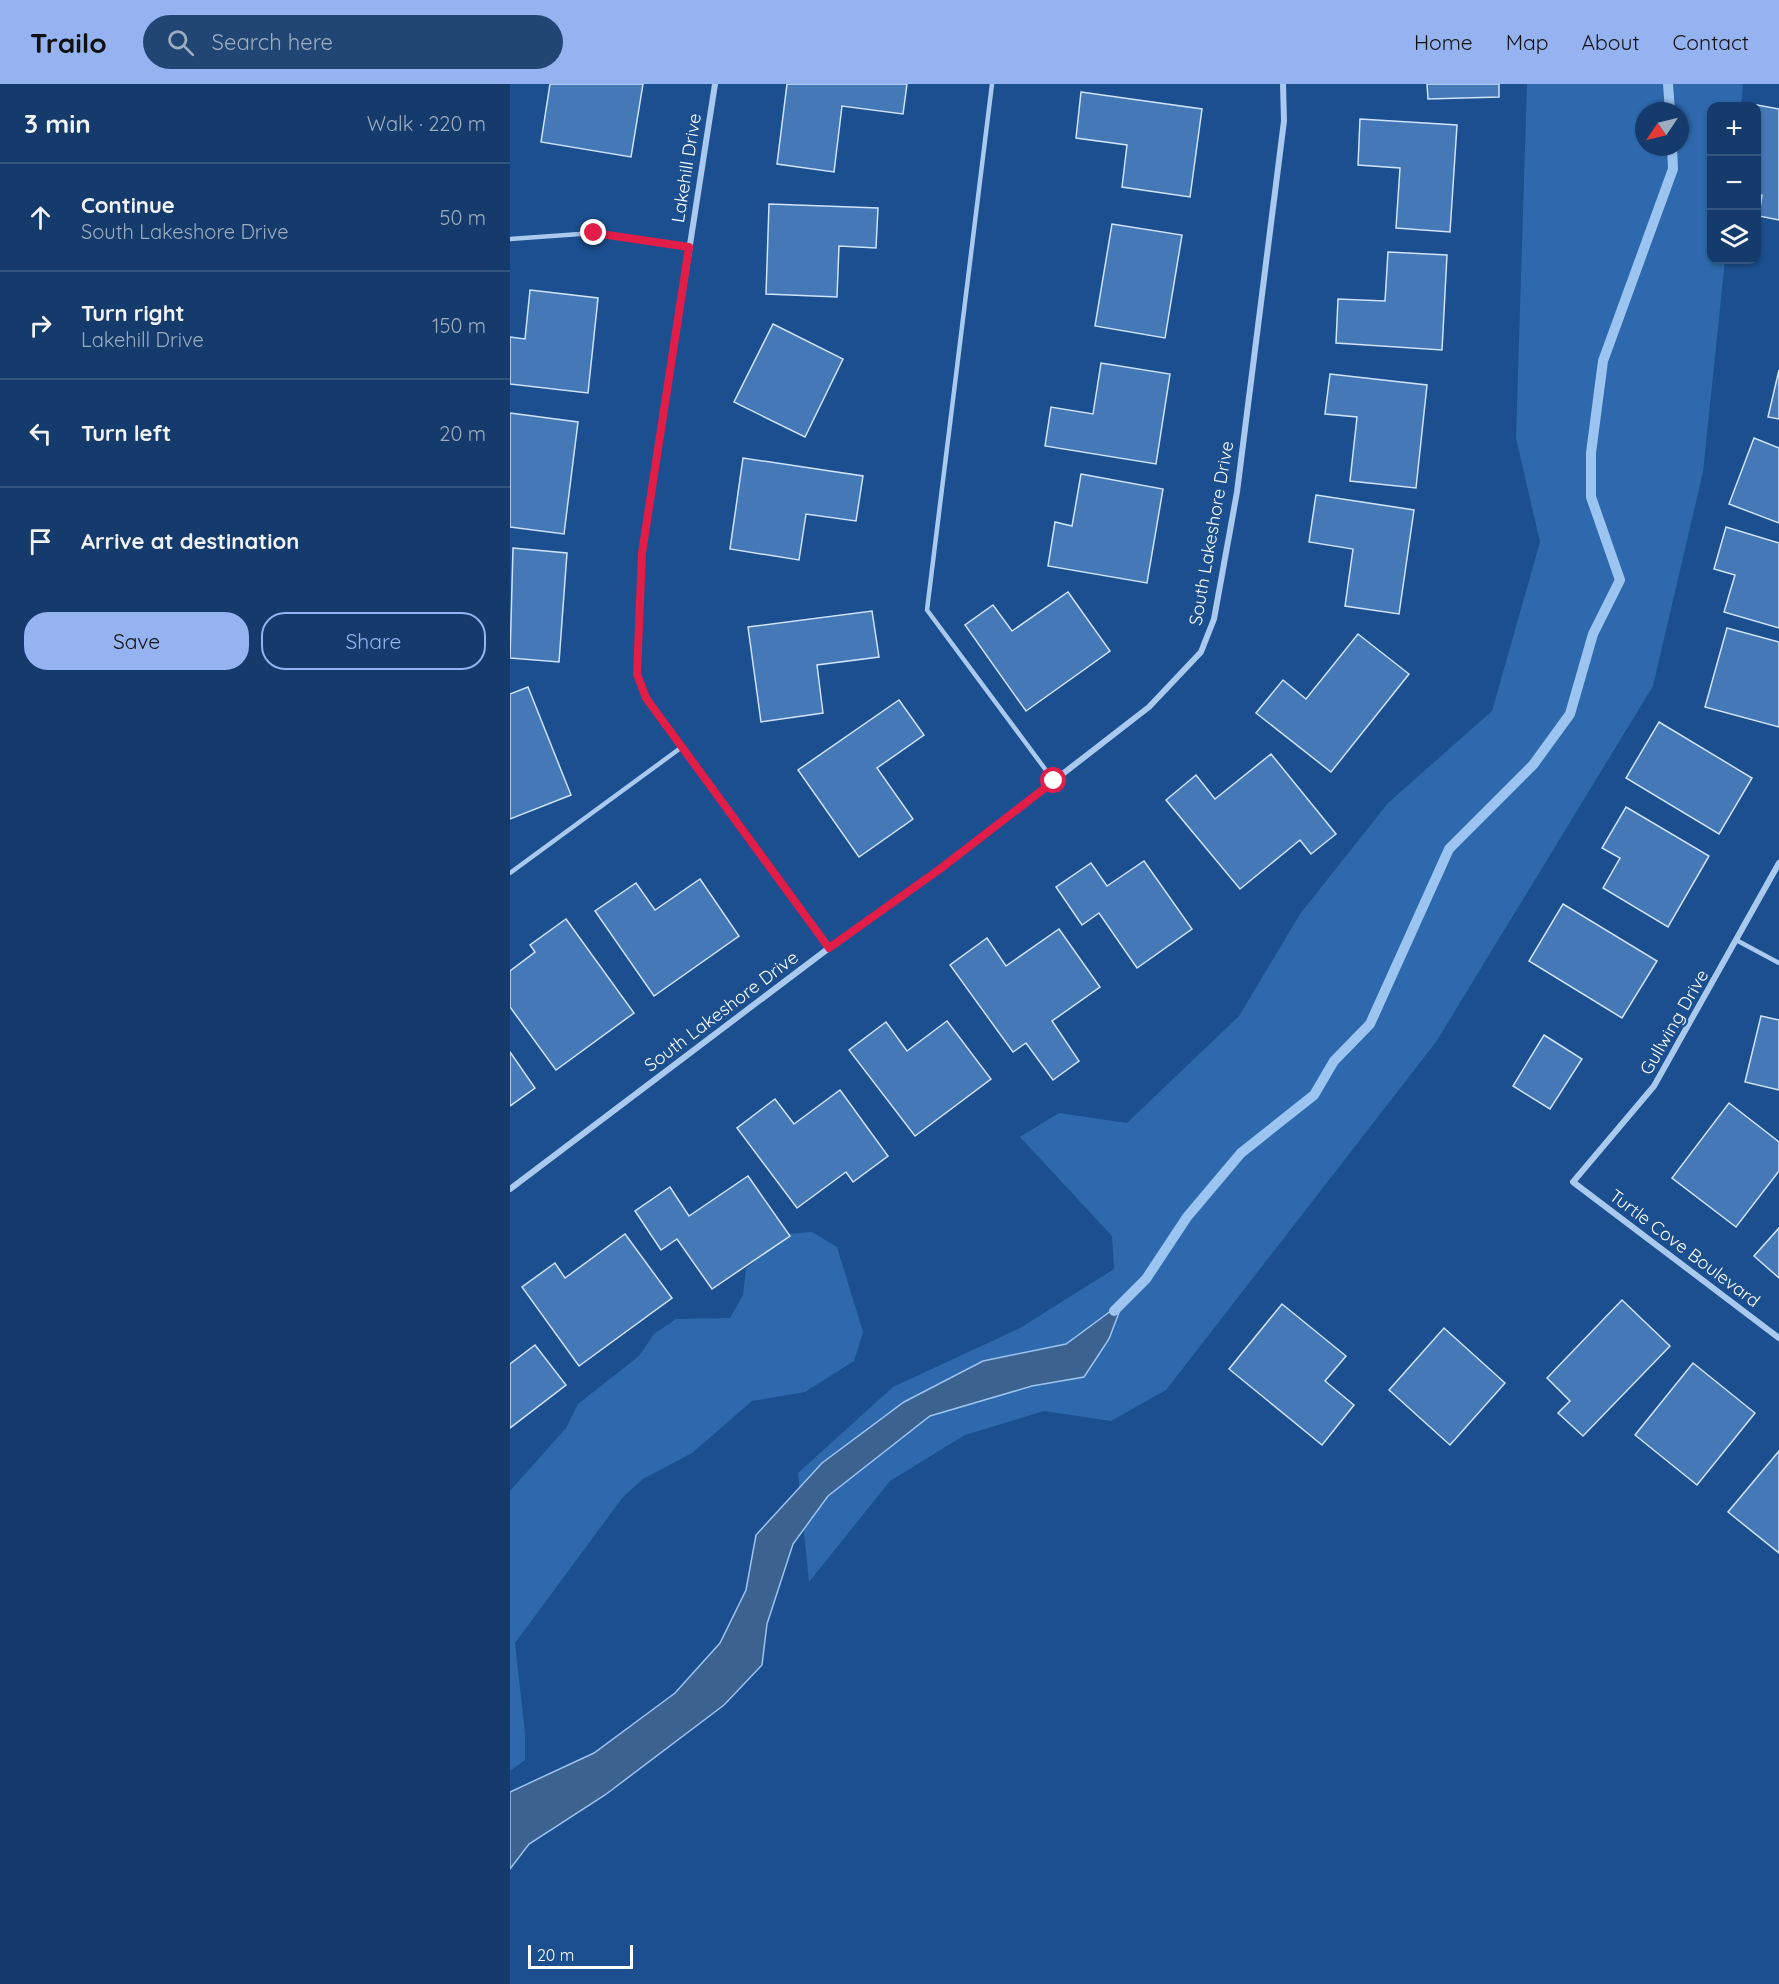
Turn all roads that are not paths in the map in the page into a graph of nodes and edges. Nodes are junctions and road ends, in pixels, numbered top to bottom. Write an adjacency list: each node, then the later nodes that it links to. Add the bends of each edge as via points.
1 (715, 84): 5 (street, Lakehill Drive)
2 (992, 84): 7 (lane, via 927,610)
3 (1283, 84): 7 (street, South Lakeshore Drive, via 1284,121 1237,492 1214,619 1201,652 1149,707)
4 (510, 239): 5 (lane, via 594,233)
5 (689, 247): 6 (street, Lakehill Drive, via 642,553 637,674 646,698)
6 (682, 747): 9 (lane); 11 (street, Lakehill Drive)
7 (1054, 781): 11 (street, South Lakeshore Drive)
8 (1779, 863): 10 (street, Gullwing Drive)
9 (510, 873)
10 (1738, 941): 12 (lane); 13 (street, Gullwing Drive, via 1654,1086)
11 (829, 948): 14 (street, South Lakeshore Drive)
12 (1779, 963)
13 (1574, 1182): 15 (street, Turtle Cove Boulevard)
14 (510, 1189)
15 (1779, 1338)

